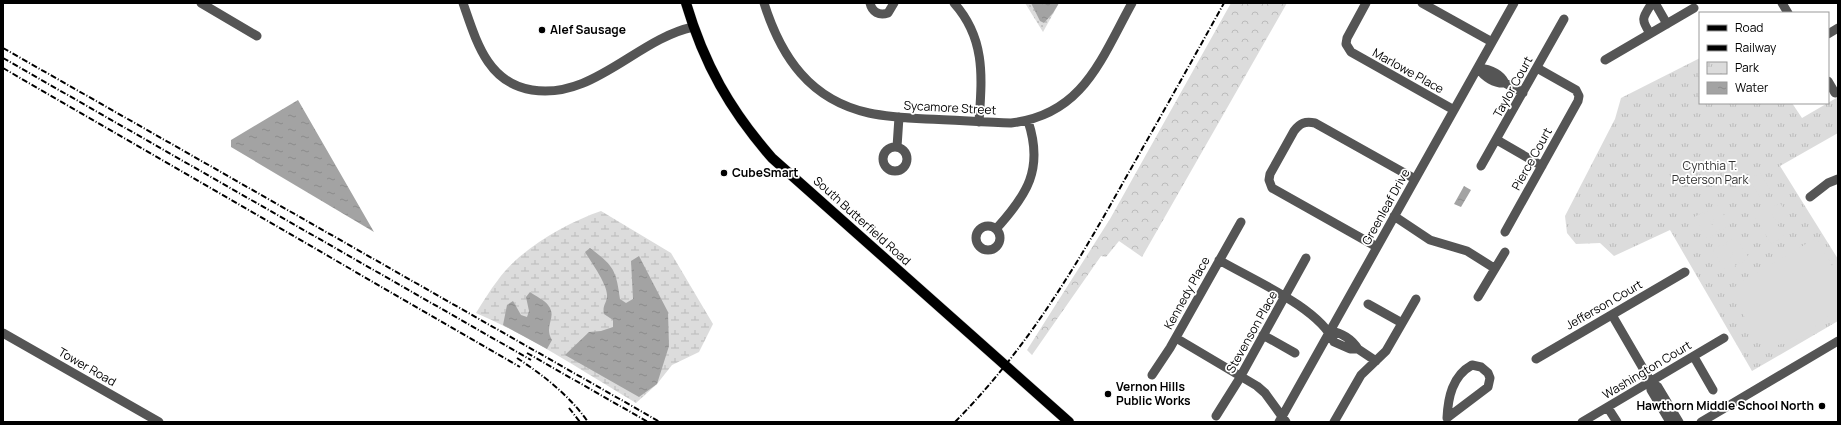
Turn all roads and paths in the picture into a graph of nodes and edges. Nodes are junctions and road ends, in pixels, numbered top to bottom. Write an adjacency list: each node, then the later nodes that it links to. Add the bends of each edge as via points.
1 (201, 3): 23 (street)
2 (463, 3): 19 (street, via 477,42 488,63 516,85 538,91 555,92 570,89 672,33)
3 (686, 3): 19 (main road, South Butterfield Road)
4 (764, 3): 32 (street, Sycamore Street, via 775,35 785,54 824,94 857,110)
5 (870, 3): 6 (street, via 874,11 880,14 888,13)
6 (894, 3)
7 (954, 3): 34 (street, via 971,28 981,60)
8 (1132, 3): 33 (street, Sycamore Street, via 1092,75 1079,92 1060,107)
9 (1366, 3): 31 (street, Marlowe Place, via 1347,38 1346,44 1351,52)
10 (1422, 3): 24 (street)
11 (1514, 3): 24 (street, Greenleaf Drive)
12 (1652, 3): 21 (street, via 1643,16 1643,22)
13 (1655, 3): 18 (street)
14 (1782, 3): 16 (street)
15 (1694, 8): 18 (street)
16 (1787, 12)
17 (1564, 19): 27 (street, Taylor Court)
18 (1667, 24): 21 (street)
19 (693, 27): 77 (main road, South Butterfield Road, via 726,98 772,158)
20 (1838, 28): 22 (street)
21 (1650, 33): 25 (street)
22 (1829, 33)
23 (257, 36)
24 (1492, 42): 26 (street, Greenleaf Drive)
25 (1605, 60)
26 (1478, 68): 29 (street, via 1483,75); 31 (street, Greenleaf Drive)
27 (1537, 68): 29 (street, Taylor Court); 38 (street, Pierce Court, via 1576,90 1579,96)
28 (1829, 83): 30 (street)
29 (1523, 93): 35 (street, Taylor Court)
30 (1835, 93)
31 (1454, 110): 39 (street, Greenleaf Drive)
32 (899, 117): 34 (street, Sycamore Street); 36 (street)
33 (1028, 121): 34 (street, Sycamore Street); 44 (street, via 1034,143 1032,173 1020,201)
34 (979, 122)
35 (1497, 140): 37 (street, Taylor Court); 38 (street)
36 (897, 147)
37 (1482, 166)
38 (1542, 166): 45 (street, Pierce Court)
39 (1415, 179): 42 (street, Greenleaf Drive); 46 (street, via 1312,122 1304,122 1294,131 1270,174 1270,184 1275,191)
40 (1838, 179): 41 (street, via 1828,183)
41 (1810, 197)
42 (1394, 216): 46 (street, Greenleaf Drive); 50 (street, via 1430,240 1467,251)
43 (1241, 222): 49 (street, Kennedy Place)
44 (996, 229)
45 (1505, 232)
46 (1377, 247): 58 (street, Greenleaf Drive)
47 (1506, 252): 50 (street)
48 (1306, 258): 52 (street, Stevenson Place)
49 (1219, 260): 52 (street); 61 (street, Kennedy Place)
50 (1494, 268): 53 (street)
51 (1685, 272): 56 (street, Jefferson Court)
52 (1284, 297): 58 (street, via 1306,310); 60 (street, Stevenson Place)
53 (1478, 297)
54 (1416, 298): 57 (street)
55 (1368, 304): 57 (street)
56 (1612, 315): 66 (street, Jefferson Court); 70 (street)
57 (1402, 323): 67 (street, via 1386,352)
58 (1330, 331): 67 (street, via 1334,342 1350,349 1358,349); 74 (street, Greenleaf Drive)
59 (3, 333): 76 (street, Tower Road)
60 (1263, 335): 64 (street); 69 (street, Stevenson Place)
61 (1176, 338): 68 (street, Kennedy Place); 69 (street)
62 (1724, 338): 65 (street, Washington Court)
63 (1838, 341): 83 (street)
64 (1295, 353)
65 (1694, 357): 70 (street, Washington Court); 71 (street)
66 (1536, 359)
67 (1376, 361): 78 (street, via 1361,375)
68 (1152, 375)
69 (1240, 376): 73 (street, Stevenson Place); 74 (street, via 1265,393)
70 (1651, 382): 72 (street, Washington Court); 81 (street, via 1651,390); 82 (street, via 1658,387)
71 (1713, 390)
72 (1608, 408): 79 (street, Washington Court); 80 (street)
73 (1216, 416)
74 (1282, 420)
75 (1446, 421): 75 (street, via 1488,387 1490,378 1481,367 1472,366 1458,377 1448,399)
76 (159, 422)
77 (1069, 422)
78 (1334, 422)
79 (1582, 422)
80 (1617, 422)
81 (1670, 422)
82 (1679, 422)
83 (1701, 422)

